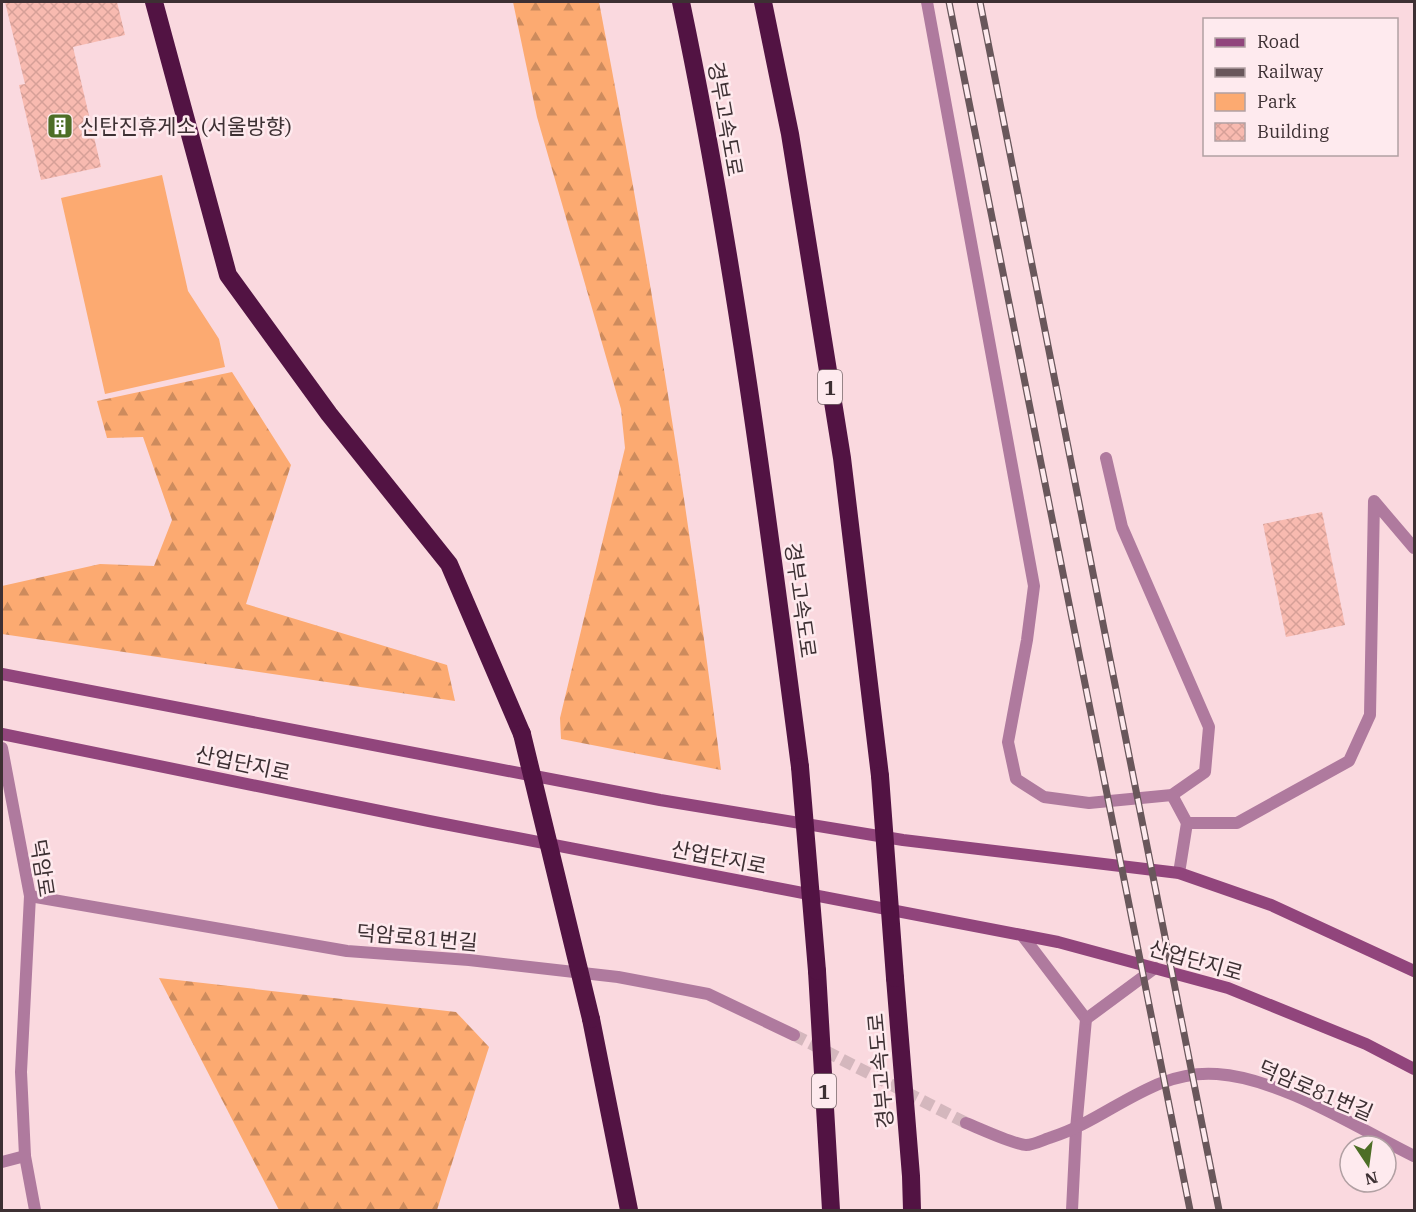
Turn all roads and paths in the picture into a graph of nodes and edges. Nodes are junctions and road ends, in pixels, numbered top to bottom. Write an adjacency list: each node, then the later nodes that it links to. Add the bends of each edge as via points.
1 (154, 2): 26 (highway, bridge, via 228,275 329,414 449,564 522,734 591,1019)
2 (681, 2): 27 (highway, 경부고속도로 / 1, bridge, via 737,317 800,767)
3 (763, 2): 28 (highway, 경부고속도로 / 1, bridge, via 790,134 842,458 880,776)
4 (927, 2): 10 (street, via 1034,586 1008,742 1016,779 1044,797 1089,803)
5 (1106, 458): 10 (street, via 1122,527 1209,728 1205,772)
6 (1414, 548): 11 (street, via 1374,501 1370,715 1349,760 1237,823)
7 (2, 674): 12 (main road, 산업단지로, via 660,800 903,840)
8 (2, 734): 14 (main road, 산업단지로, via 452,826)
9 (2, 748): 13 (street, 덕암로)
10 (1172, 795): 11 (street)
11 (1187, 823): 12 (street)
12 (1179, 873): 16 (main road, 산업단지로, via 1272,905)
13 (30, 896): 18 (street, 덕암로81번길, via 347,951 618,977 708,994); 23 (street, 덕암로, via 21,1072)
14 (1022, 935): 15 (main road, 산업단지로); 17 (street)
15 (1155, 968): 17 (street); 19 (main road, 산업단지로, via 1227,988 1366,1044)
16 (1414, 971)
17 (1086, 1019): 21 (street)
18 (794, 1035)
19 (1414, 1069)
20 (966, 1123): 21 (street, 덕암로81번길, via 1026,1145)
21 (1076, 1129): 22 (street, 덕암로81번길, via 1149,1086 1216,1074 1252,1081 1305,1101); 29 (street)
22 (1414, 1155)
23 (25, 1156): 24 (street); 25 (street, 덕암로)
24 (2, 1162)
25 (35, 1210)
26 (629, 1210)
27 (831, 1210)
28 (912, 1210)
29 (1072, 1210)

